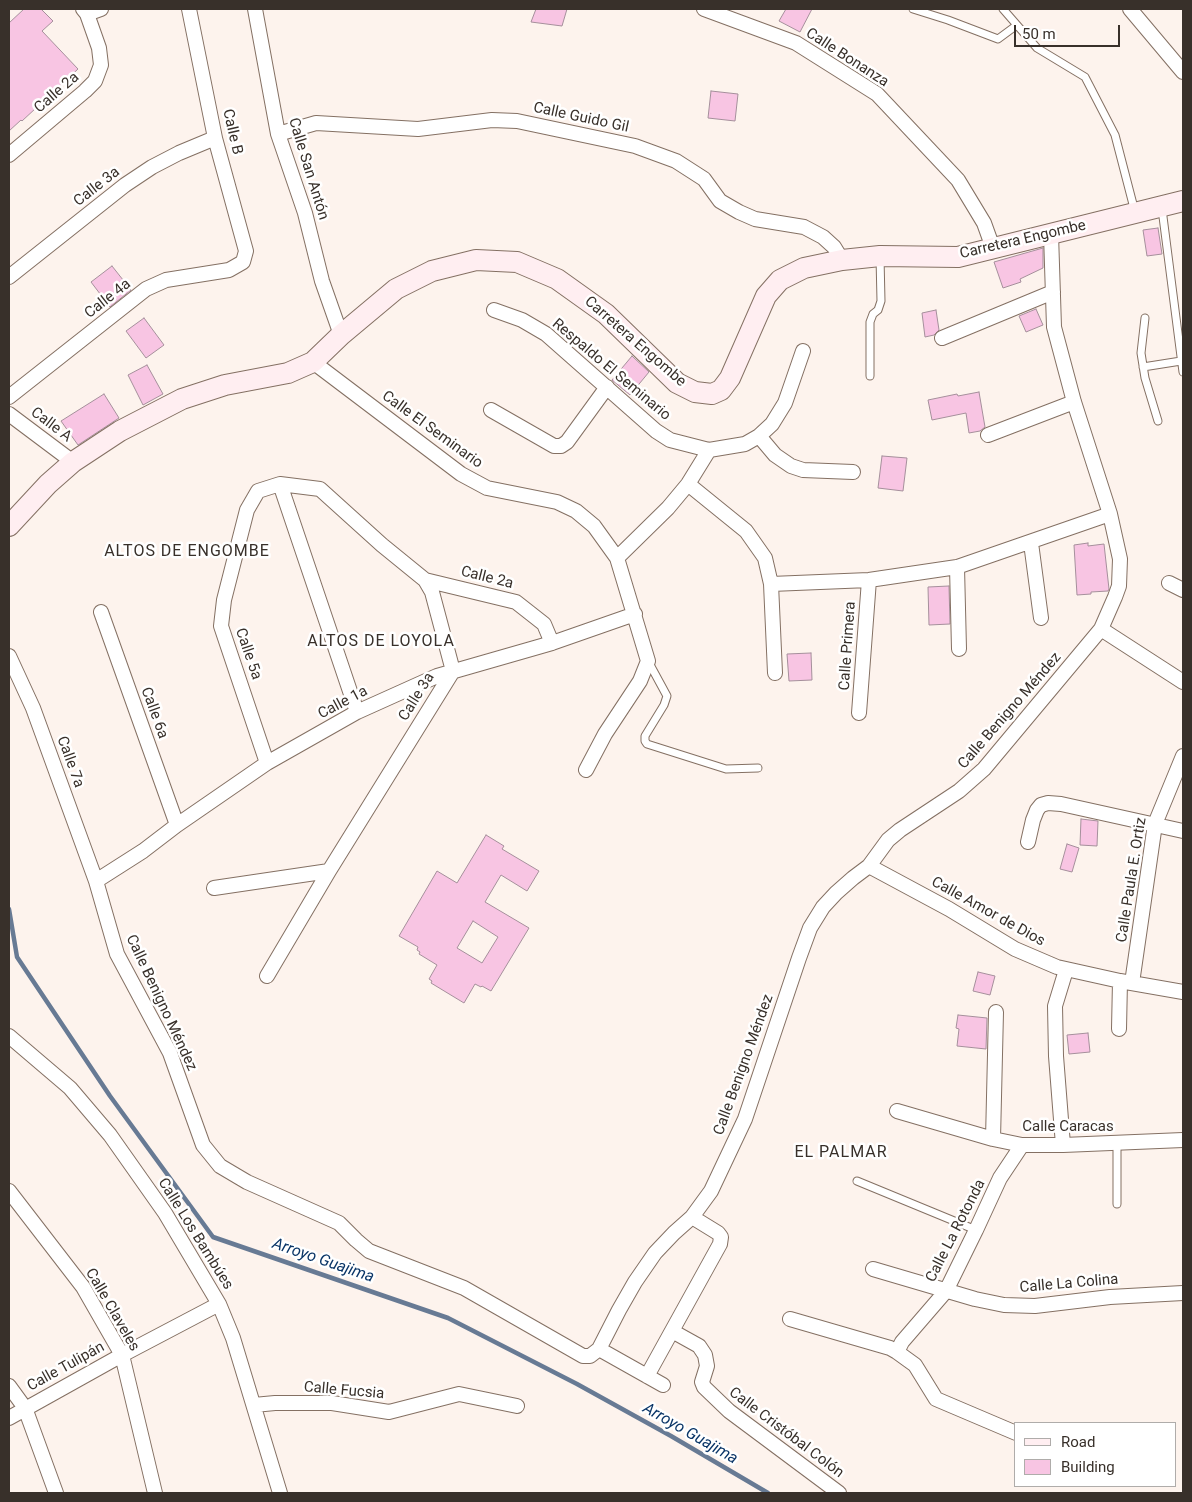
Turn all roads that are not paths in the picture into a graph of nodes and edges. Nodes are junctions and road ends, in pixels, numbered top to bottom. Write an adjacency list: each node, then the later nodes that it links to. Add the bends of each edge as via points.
1 (189, 9): 11 (street, Calle B)
2 (255, 9): 10 (street, Calle San Antón)
3 (704, 9): 17 (street, Calle Bonanza, via 796,43 877,94 958,180 984,224)
4 (913, 9): 8 (lane, via 998,39)
5 (1003, 9): 8 (lane)
6 (1130, 9): 9 (street)
7 (90, 10): 12 (street, Calle 2a, via 101,65 95,81)
8 (1017, 25): 15 (lane, via 1037,48 1085,77 1115,135)
9 (1183, 72)
10 (278, 134): 19 (street, Calle Guido Gil, via 316,123 418,129 492,120 517,121 635,146 676,161 704,180 720,201 739,212 755,219 804,227 823,237); 25 (street, Calle San Antón)
11 (215, 138): 20 (street, Calle B, via 246,251); 21 (street, Calle 3a, via 152,167 125,185)
12 (9, 155)
13 (1183, 201): 14 (street, Carretera Engombe)
14 (1162, 206): 15 (street, Carretera Engombe); 28 (lane)
15 (1135, 213): 16 (street, Carretera Engombe)
16 (1051, 234): 17 (street, Carretera Engombe); 22 (street, Calle Benigno Méndez)
17 (993, 248): 18 (street, Carretera Engombe, via 958,257)
18 (880, 256): 19 (street, Carretera Engombe); 32 (lane, via 881,301 870,322)
19 (842, 260): 25 (street, Carretera Engombe, via 804,268 780,280 766,296 730,378 721,390 712,394 695,392 677,383 606,314 557,279 517,262 476,260 432,271 396,289)
20 (243, 262): 34 (street, Calle 4a, via 229,270 166,280 146,289)
21 (9, 278)
22 (1053, 292): 26 (street); 35 (street, Calle Benigno Méndez, via 1054,327)
23 (494, 310): 33 (street, Respaldo El Seminario, via 522,320 546,334)
24 (1145, 318): 30 (lane)
25 (341, 335): 29 (street, Carretera Engombe)
26 (942, 338)
27 (803, 351): 40 (street, Respaldo El Seminario, via 785,403 772,424)
28 (1181, 361): 30 (lane); 31 (lane)
29 (313, 362): 42 (street, Carretera Engombe, via 288,373 225,385 182,399 120,431); 49 (street, Calle El Seminario, via 461,474 487,488 557,502 576,511 594,526)
30 (1143, 367): 38 (lane)
31 (1183, 372)
32 (870, 376)
33 (607, 387): 36 (street, via 561,446 554,446); 41 (street, Respaldo El Seminario, via 670,440)
34 (9, 397)
35 (1074, 402): 39 (street); 46 (street, Calle Benigno Méndez)
36 (491, 410)
37 (9, 414): 42 (street, Calle A)
38 (1158, 421)
39 (988, 435)
40 (759, 436): 41 (street, Respaldo El Seminario, via 745,444); 43 (street, via 775,455 790,466 802,470)
41 (709, 450): 45 (street)
42 (72, 462): 47 (street, Carretera Engombe)
43 (853, 472)
44 (280, 484): 51 (street, Calle 3a, via 320,489); 67 (street); 70 (street, Calle 5a, via 258,491 247,510 224,600 221,626)
45 (688, 484): 49 (street); 54 (street, via 746,531 765,558)
46 (1110, 514): 48 (street); 59 (street, Calle Benigno Méndez, via 1120,572 1117,592)
47 (9, 526)
48 (1030, 543): 50 (street); 58 (street)
49 (617, 558): 57 (street, Calle El Seminario)
50 (957, 568): 52 (street); 61 (street)
51 (425, 580): 60 (street, Calle 2a, via 516,602 544,624); 64 (street, Calle 3a, via 432,592)
52 (869, 580): 54 (street); 68 (street, Calle Primera)
53 (1169, 583): 55 (street)
54 (771, 584): 65 (street)
55 (1183, 590)
56 (101, 612): 74 (street, Calle 6a)
57 (635, 614): 60 (street, Calle 1a); 63 (street, Calle El Seminario)
58 (1041, 618)
59 (1101, 629): 66 (street); 77 (street, Calle Benigno Méndez, via 984,769 959,791 888,840)
60 (552, 643): 64 (street, Calle 1a)
61 (959, 649)
62 (9, 656): 79 (street, Calle 7a, via 33,708)
63 (648, 661): 71 (lane, via 667,696 645,736 647,744 726,769); 72 (street, via 640,681)
64 (453, 671): 67 (street, Calle 1a); 78 (street, Calle 3a)
65 (776, 673)
66 (1183, 682)
67 (357, 712): 70 (street, Calle 1a)
68 (859, 713)
69 (1183, 756): 73 (street, Calle Paula E. Ortiz)
70 (267, 763): 74 (street, Calle 1a)
71 (758, 768)
72 (586, 770)
73 (1156, 824): 75 (street); 76 (street, via 1048,803 1036,810); 83 (street, Calle Paula E. Ortiz)
74 (177, 825): 79 (street, Calle 1a)
75 (1183, 831)
76 (1028, 842)
77 (869, 866): 81 (street, Calle Amor de Dios, via 1015,949); 97 (street, Calle Benigno Méndez, via 836,893 810,928 745,1119 710,1191)
78 (329, 871): 80 (street); 82 (street, Calle 3a)
79 (96, 881): 105 (street, Calle Benigno Méndez, via 117,954 170,1053 203,1145 220,1166 247,1182 339,1223 369,1251 464,1288 583,1356 590,1356)
80 (214, 888)
81 (1066, 970): 83 (street, Calle Amor de Dios); 93 (street, via 1055,1006)
82 (267, 976)
83 (1126, 982): 84 (street, Calle Amor de Dios); 86 (street, Calle Paula E. Ortiz)
84 (1183, 992)
85 (996, 1012): 89 (street)
86 (1118, 1029)
87 (9, 1036): 102 (street, Calle Los Bambúes, via 70,1088 110,1135 165,1213)
88 (897, 1111): 89 (street, Calle Caracas)
89 (993, 1139): 92 (street, Calle Caracas)
90 (1183, 1140): 91 (street, Calle Caracas)
91 (1117, 1143): 93 (street, Calle Caracas); 96 (lane)
92 (1022, 1145): 93 (street, Calle Caracas); 98 (street, Calle La Rotonda, via 1000,1178)
93 (1063, 1146)
94 (857, 1181): 98 (lane)
95 (9, 1191): 107 (street, Calle Claveles, via 82,1287)
96 (1117, 1204)
97 (692, 1217): 104 (street, via 718,1233 720,1244); 105 (street, Calle Benigno Méndez, via 655,1253)
98 (976, 1230): 100 (street, Calle La Rotonda)
99 (873, 1269): 100 (street, Calle La Colina)
100 (946, 1291): 101 (street, Calle La Colina, via 1004,1305 1035,1306); 106 (street, Calle La Rotonda)
101 (1183, 1293)
102 (219, 1304): 107 (street, Calle Tulipán); 111 (street, Calle Los Bambúes)
103 (790, 1318): 106 (street)
104 (672, 1331): 108 (street); 119 (street, Calle Cristóbal Colón, via 699,1346 708,1366 702,1382 722,1405)
105 (599, 1349): 108 (street)
106 (897, 1352): 115 (street, via 915,1365 936,1399)
107 (122, 1355): 113 (street, Calle Tulipán); 117 (street, Calle Claveles)
108 (647, 1376): 109 (street)
109 (663, 1385)
110 (9, 1386): 113 (street)
111 (254, 1405): 112 (street, Calle Fucsia, via 332,1403 389,1412 459,1394); 118 (street, Calle Los Bambúes)
112 (517, 1406)
113 (25, 1408): 114 (street, Calle Tulipán); 116 (street)
114 (9, 1418)
115 (1014, 1432)
116 (56, 1493)
117 (155, 1493)
118 (280, 1493)
119 (839, 1493)

